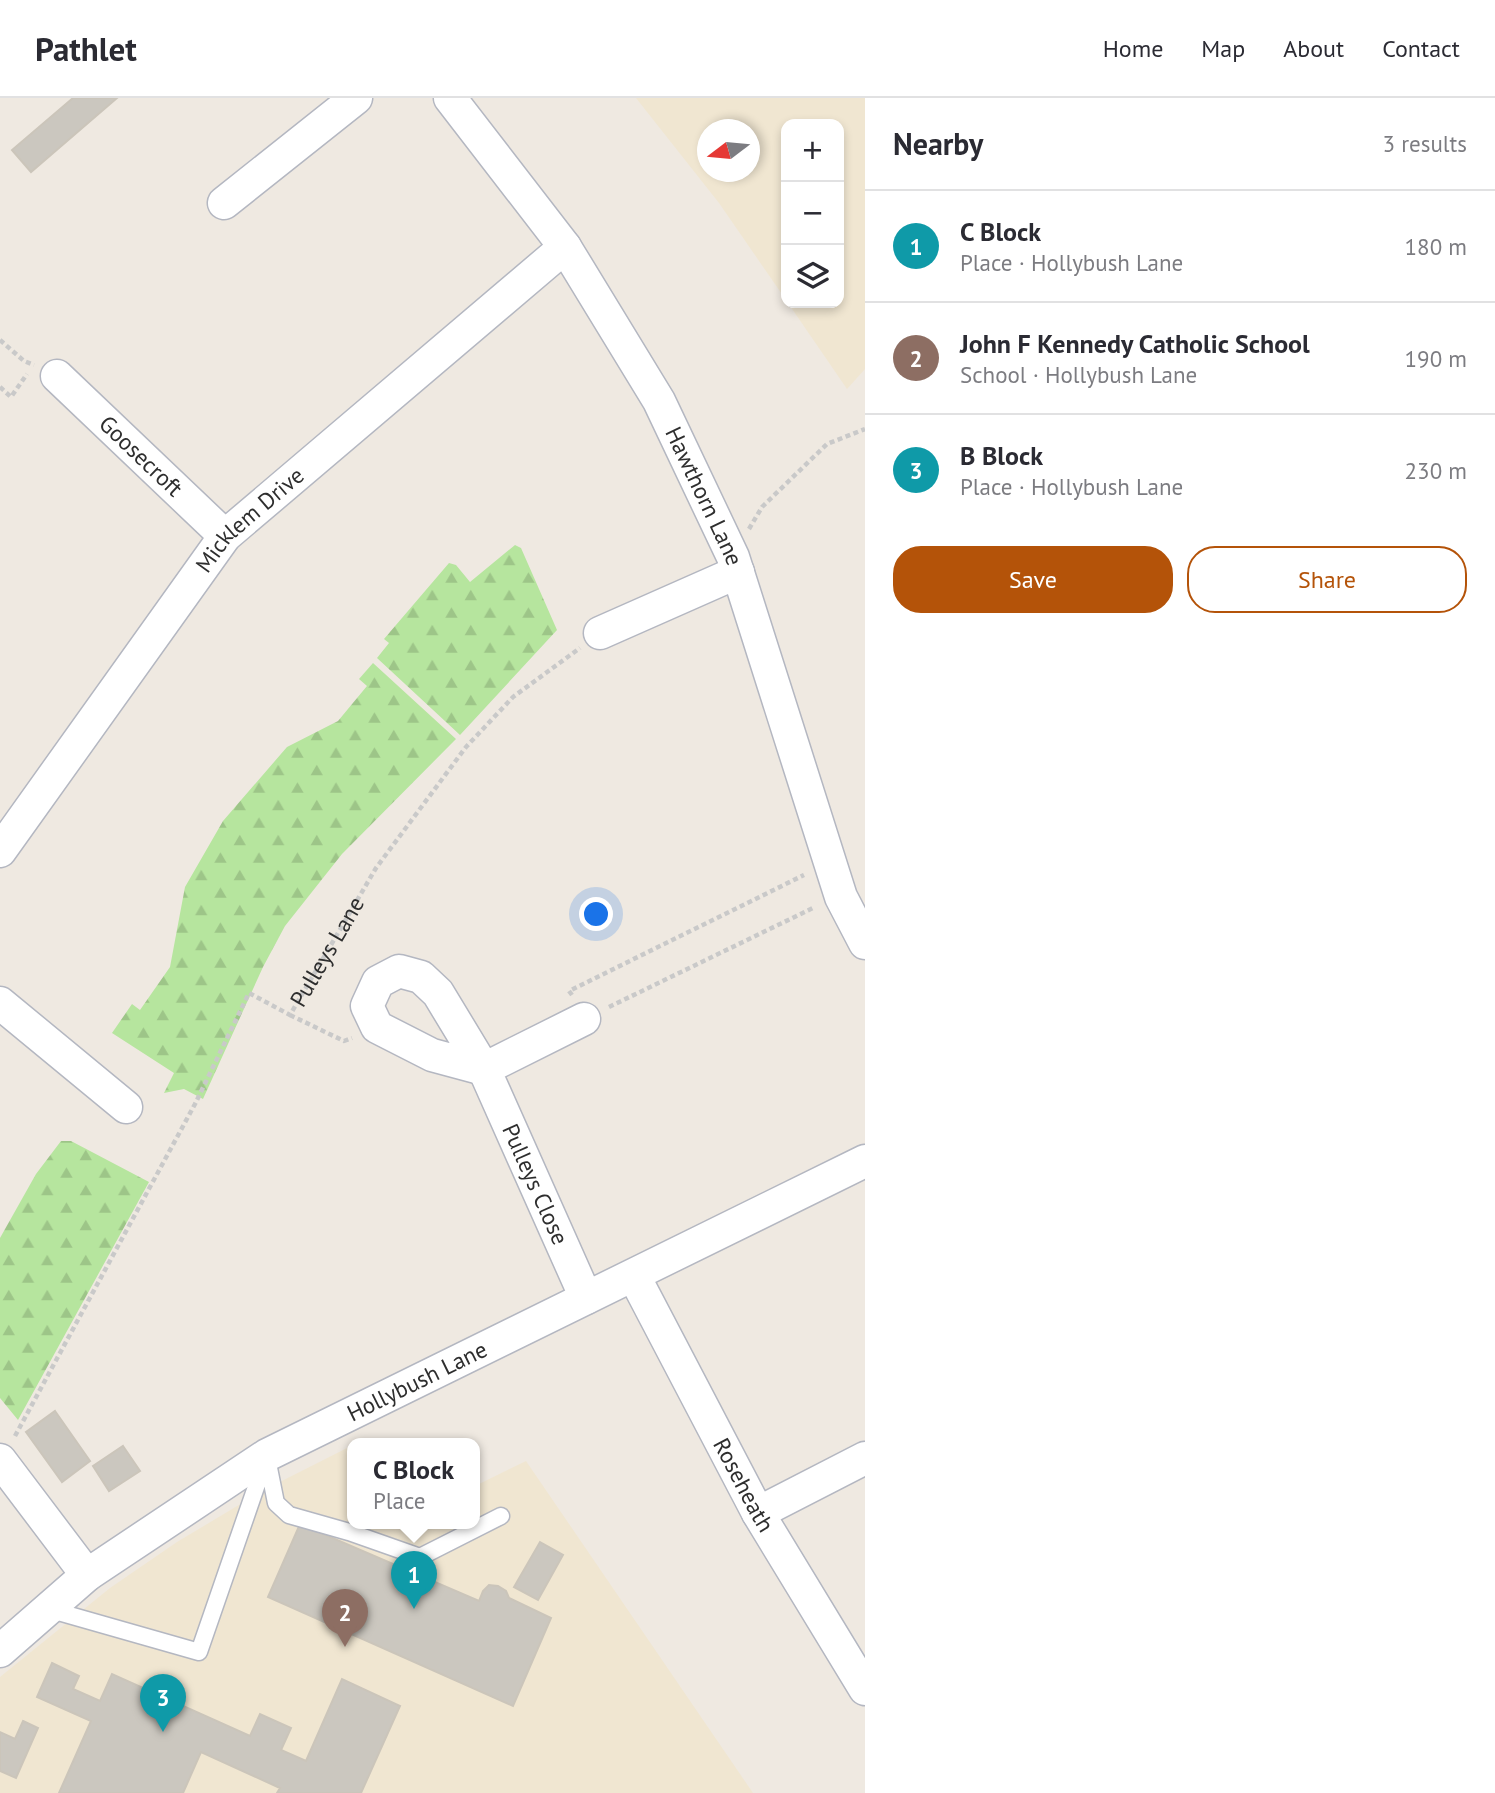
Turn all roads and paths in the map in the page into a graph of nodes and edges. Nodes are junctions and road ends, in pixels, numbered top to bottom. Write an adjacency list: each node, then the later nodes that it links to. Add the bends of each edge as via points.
1 (356, 98): 3 (street)
2 (450, 98): 4 (street, Hawthorn Lane)
3 (224, 203)
4 (565, 247): 9 (street, Micklem Drive); 10 (street, Hawthorn Lane, via 659,401)
5 (0, 340): 6 (path, via 24,361)
6 (45, 371): 7 (path, via 11,397); 9 (street, Goosecroft)
7 (0, 387)
8 (865, 429): 10 (path, via 827,444 762,507)
9 (225, 536): 12 (street, Micklem Drive)
10 (736, 565): 11 (street); 13 (street, Hawthorn Lane)
11 (600, 633): 17 (path, Pulleys Lane, via 513,697 466,747 376,868)
12 (0, 852)
13 (830, 862): 14 (street, Hawthorn Lane); 18 (path, via 569,991)
14 (841, 897): 15 (street, Hawthorn Lane); 18 (path)
15 (865, 943)
16 (0, 1003): 21 (street)
17 (290, 1015): 19 (path, via 344,1041); 27 (path, Pulleys Lane, via 249,993 195,1104)
18 (584, 1019): 20 (street)
19 (377, 1027): 20 (street, via 432,1055); 20 (street, Pulleys Close, via 367,1006 378,982 399,971 421,977 438,993)
20 (484, 1069): 24 (street, Pulleys Close)
21 (126, 1107)
22 (865, 1161): 23 (street, Hollybush Lane)
23 (634, 1276): 24 (street, Hollybush Lane); 28 (street, Roseheath)
24 (586, 1298): 25 (street, Hollybush Lane)
25 (267, 1455): 31 (lane, via 275,1503 289,1515 420,1557); 32 (street, Hollybush Lane); 33 (lane, via 199,1652)
26 (865, 1458): 28 (street)
27 (1, 1461): 32 (street)
28 (758, 1513): 35 (street, Roseheath)
29 (500, 1516): 30 (lane)
30 (480, 1526)
31 (475, 1529)
32 (87, 1575): 33 (street, Hollybush Lane)
33 (47, 1608): 34 (street, Hollybush Lane)
34 (0, 1651)
35 (865, 1689)

